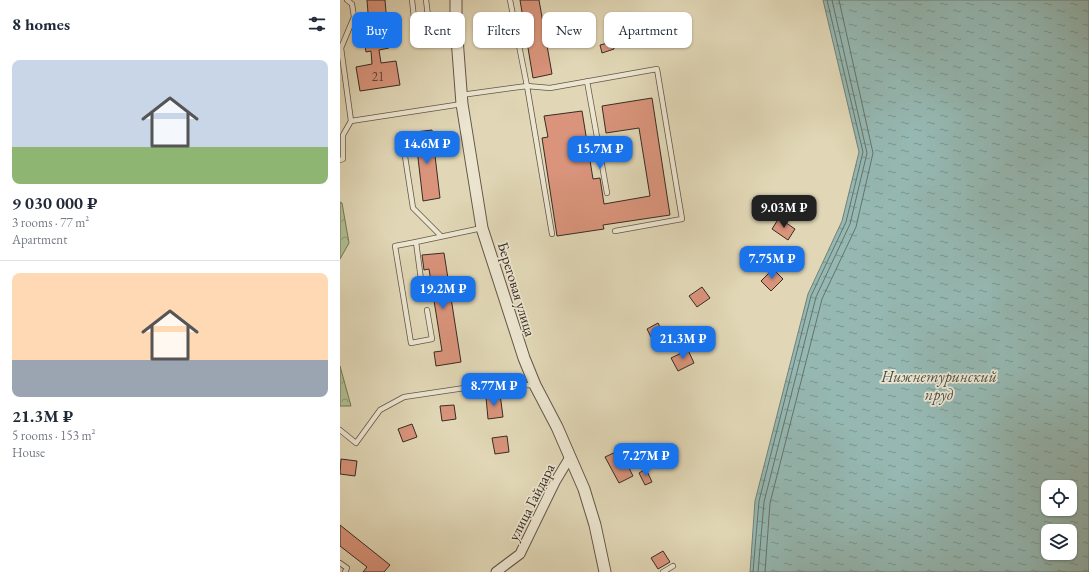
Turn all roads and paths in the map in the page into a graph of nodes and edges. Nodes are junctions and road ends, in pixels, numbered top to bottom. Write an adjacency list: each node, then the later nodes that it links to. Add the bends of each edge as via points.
1 (347, 0): 13 (lane, via 352,4 354,17 341,48)
2 (412, 0): 6 (lane)
3 (426, 0): 7 (lane)
4 (456, 0): 8 (street, Береговая улица)
5 (510, 0): 11 (lane)
6 (413, 12)
7 (428, 12)
8 (456, 12)
9 (458, 48): 12 (street, Береговая улица)
10 (587, 81): 11 (lane, via 550,88); 16 (lane); 18 (lane, via 657,69 682,219)
11 (527, 86): 12 (lane); 19 (lane)
12 (461, 100): 13 (lane); 17 (street, Береговая улица)
13 (351, 121): 15 (lane, via 343,135 344,159)
14 (402, 137): 20 (lane, via 413,208)
15 (340, 160)
16 (607, 193)
17 (482, 228): 20 (lane); 24 (street, Береговая улица)
18 (615, 231)
19 (552, 234)
20 (441, 236): 21 (lane)
21 (416, 242): 22 (lane); 23 (lane, via 395,246 411,343 432,339)
22 (422, 287)
23 (427, 310)
24 (535, 385): 25 (lane, via 478,386 404,397 380,410 356,443); 26 (street, Береговая улица)
25 (340, 430)
26 (570, 457): 30 (street, улица Гайдара, via 520,554); 31 (street, Береговая улица, via 584,489 595,525)
27 (340, 563): 29 (lane, via 347,568)
28 (673, 566): 32 (lane)
29 (345, 572)
30 (496, 572)
31 (605, 572)
32 (663, 572)

